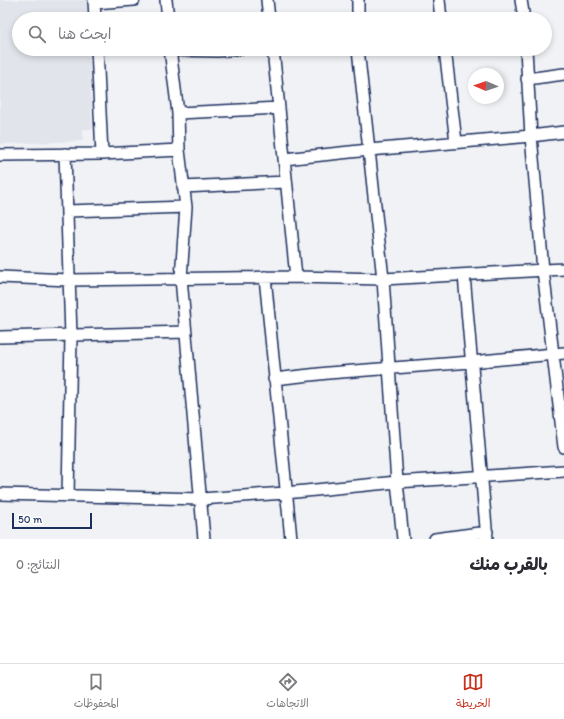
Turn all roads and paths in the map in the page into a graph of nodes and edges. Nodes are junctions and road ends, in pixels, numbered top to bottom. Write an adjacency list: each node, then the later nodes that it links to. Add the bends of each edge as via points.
1 (134, 0): 7 (street)
2 (166, 0): 9 (street)
3 (267, 0): 10 (street)
4 (358, 0): 11 (street)
5 (439, 0): 12 (street)
6 (521, 0): 13 (street)
7 (94, 1): 8 (street)
8 (95, 12)
9 (167, 12)
10 (268, 12)
11 (358, 12)
12 (440, 12)
13 (523, 12)
14 (97, 56): 30 (street)
15 (171, 56): 23 (street)
16 (273, 56): 22 (street)
17 (359, 56): 28 (street)
18 (446, 56): 26 (street)
19 (526, 56): 21 (street)
20 (564, 74): 21 (street)
21 (527, 79): 25 (street)
22 (279, 108): 23 (street); 32 (street)
23 (178, 113): 27 (street)
24 (564, 132): 25 (street)
25 (531, 136): 26 (street); 38 (street)
26 (456, 142): 28 (street)
27 (179, 150): 30 (street); 34 (street)
28 (369, 150): 32 (street); 44 (street)
29 (66, 154): 30 (street); 31 (street); 36 (street)
30 (102, 154)
31 (0, 155)
32 (284, 159): 33 (street)
33 (286, 182): 34 (street); 42 (street)
34 (183, 187): 35 (street)
35 (186, 207): 36 (street); 43 (street)
36 (67, 211): 45 (street)
37 (564, 268): 38 (street)
38 (543, 270): 39 (street); 49 (street)
39 (464, 275): 44 (street); 50 (street)
40 (0, 277): 45 (street)
41 (265, 277): 42 (street); 43 (street); 52 (street)
42 (296, 277): 44 (street)
43 (182, 278): 45 (street); 46 (street)
44 (383, 279): 51 (street)
45 (69, 280): 47 (street)
46 (186, 332): 47 (street); 60 (street)
47 (71, 336): 48 (street); 59 (street)
48 (0, 337)
49 (558, 354): 50 (street); 53 (street)
50 (472, 362): 51 (street); 55 (street)
51 (389, 369): 52 (street); 56 (street)
52 (274, 379): 57 (street)
53 (564, 447)
54 (564, 471): 55 (street)
55 (481, 476): 56 (street); 61 (street)
56 (397, 482): 57 (street); 64 (street)
57 (285, 493): 60 (street); 63 (street)
58 (0, 494): 59 (street)
59 (68, 496): 60 (street)
60 (201, 498): 62 (street)
61 (487, 535): 65 (street)
62 (204, 539)
63 (291, 539)
64 (403, 539)
65 (435, 539)

